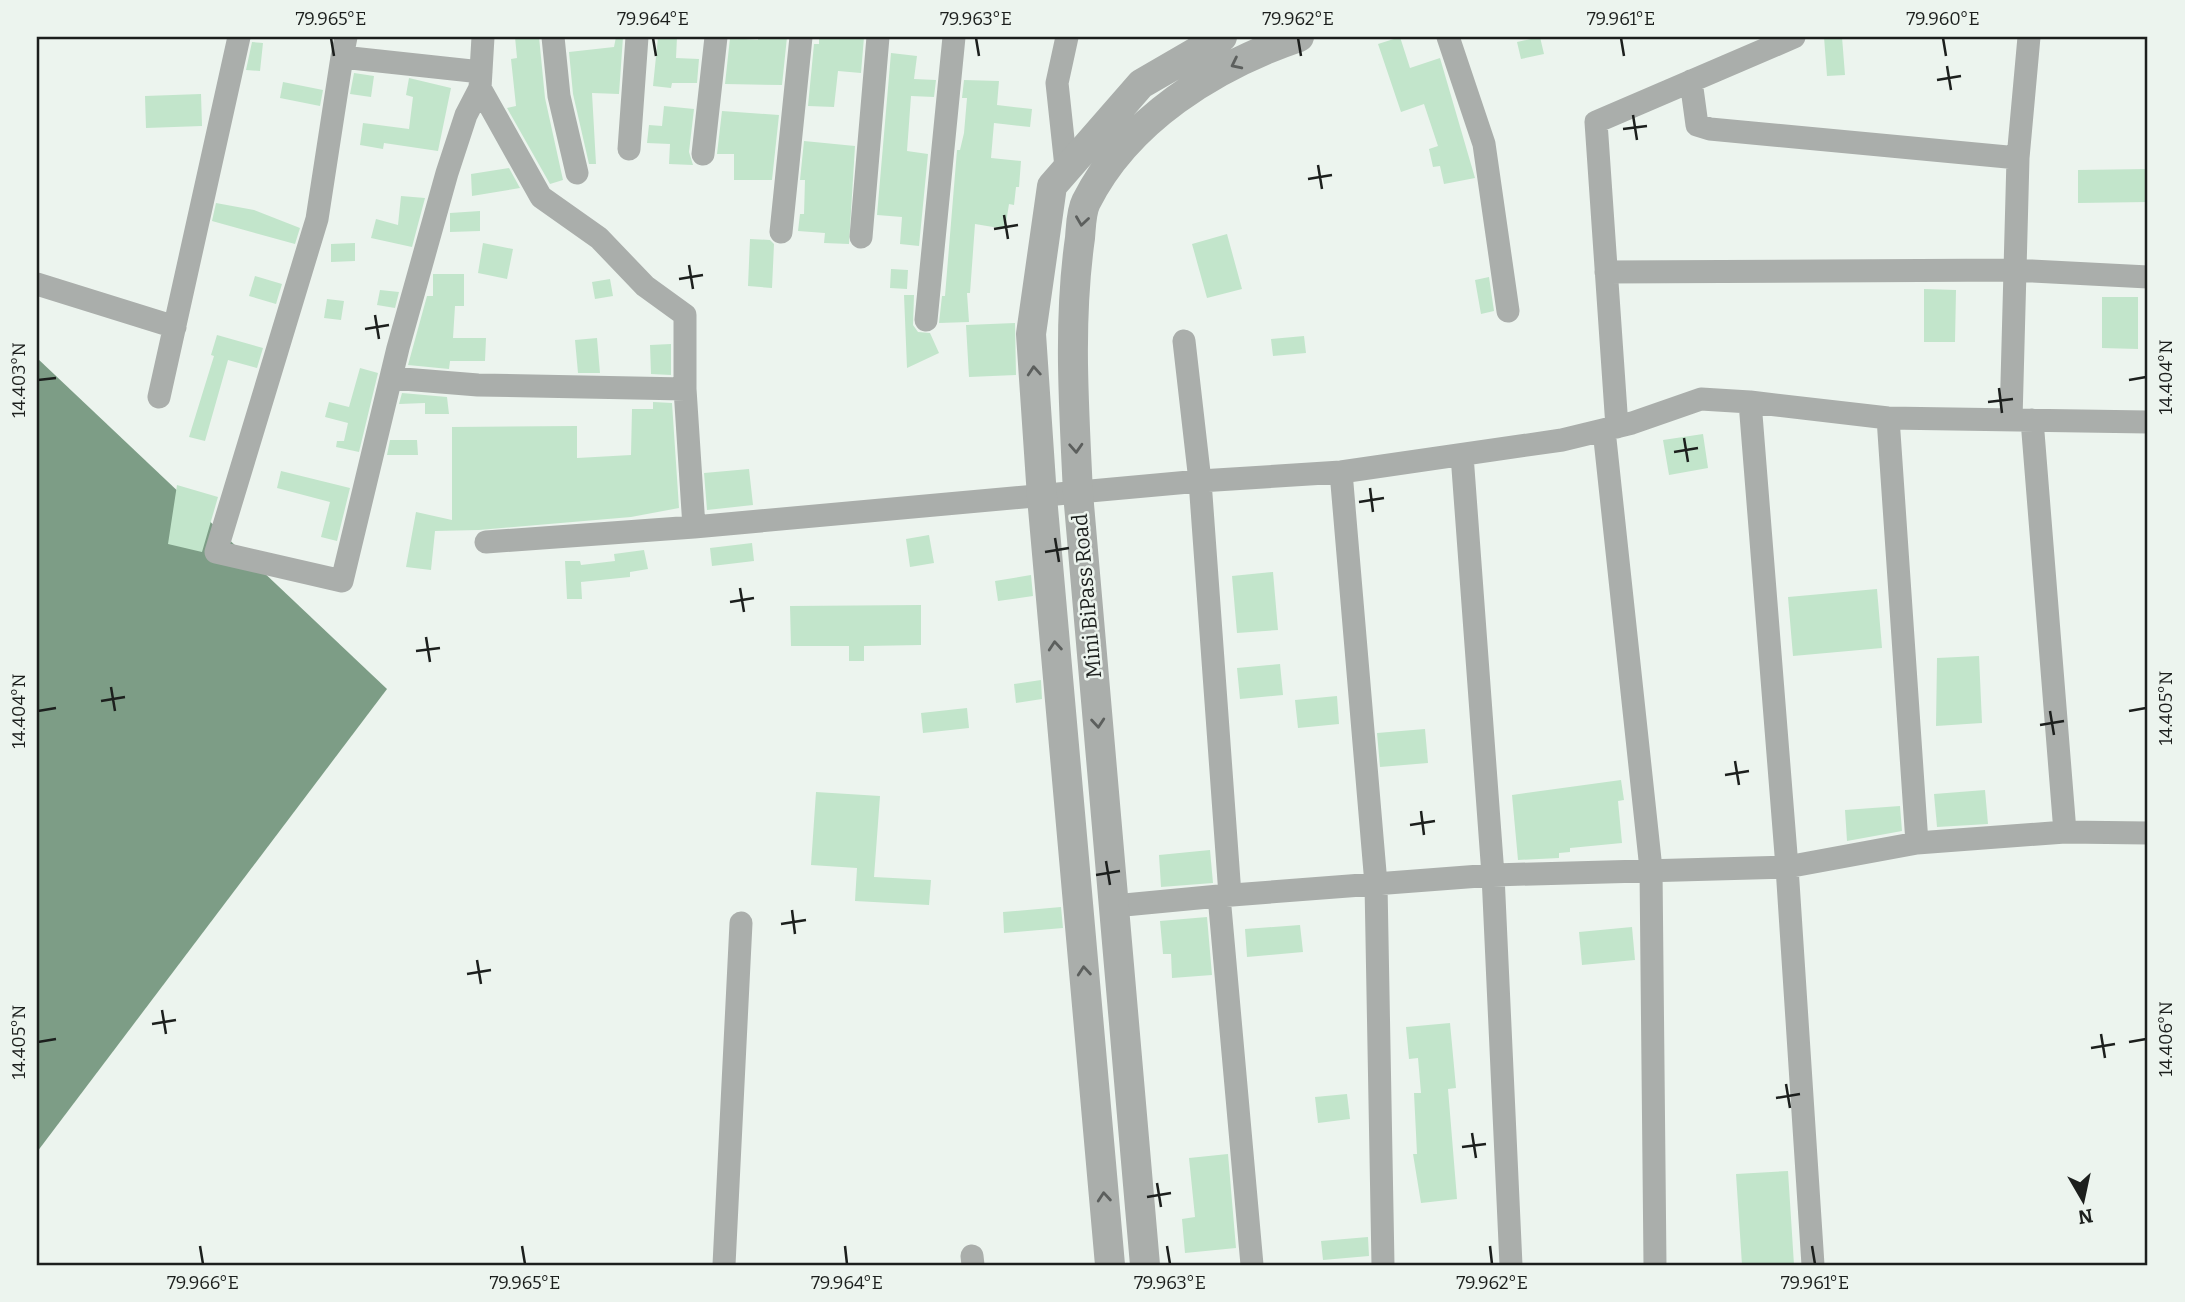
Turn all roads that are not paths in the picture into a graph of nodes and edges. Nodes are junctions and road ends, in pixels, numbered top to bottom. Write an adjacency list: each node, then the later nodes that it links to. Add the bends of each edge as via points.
1 (239, 37): 31 (street)
2 (482, 37): 16 (street)
3 (553, 37): 22 (street, via 559,96)
4 (637, 37): 18 (street)
5 (716, 37): 19 (street)
6 (801, 37): 23 (street)
7 (878, 37): 24 (street)
8 (954, 37): 30 (street)
9 (1066, 37): 21 (street, via 1057,83)
10 (1222, 37): 21 (street, via 1141,84)
11 (1299, 37): 44 (street, Mini BiPass Road, one-way to 44, via 1208,78 1132,134 1084,204 1075,274 1073,395)
12 (1448, 37): 29 (street, via 1484,144)
13 (1794, 37): 17 (street)
14 (2029, 37): 20 (street)
15 (344, 47): 16 (street); 33 (street, via 317,219 216,552 342,581)
16 (481, 80): 33 (street, via 447,173); 34 (street, via 541,197 599,238 645,286 685,315)
17 (1691, 81): 20 (street, via 1697,125 1710,129); 26 (street, via 1596,122)
18 (629, 149)
19 (703, 154)
20 (2018, 158): 25 (street)
21 (1066, 167): 45 (street, one-way to 21, via 1031,334 1052,187)
22 (577, 173)
23 (780, 232)
24 (861, 237)
25 (2015, 271): 26 (street); 27 (street); 38 (street)
26 (1606, 272): 40 (street)
27 (2148, 277)
28 (37, 284): 31 (street)
29 (1508, 311)
30 (926, 320)
31 (175, 327): 35 (street)
32 (1184, 341): 43 (street)
33 (391, 377): 34 (street, via 478,385)
34 (685, 389): 46 (street)
35 (159, 397)
36 (1750, 402): 37 (street); 40 (street, via 1701,399); 51 (street)
37 (1888, 418): 38 (street); 50 (street)
38 (2021, 420): 39 (street); 48 (street)
39 (2148, 422)
40 (1610, 429): 41 (street); 52 (street)
41 (1462, 455): 42 (street); 53 (street)
42 (1340, 472): 43 (street); 54 (street)
43 (1200, 481): 44 (street); 55 (street)
44 (1078, 493): 45 (street); 56 (street, Mini BiPass Road, one-way to 56)
45 (1042, 497): 46 (street); 59 (street, one-way to 45)
46 (694, 527): 47 (street)
47 (486, 542)
48 (2065, 832): 49 (street); 50 (street)
49 (2148, 833)
50 (1917, 843): 51 (street)
51 (1787, 867): 52 (street); 65 (street)
52 (1651, 869): 53 (street); 64 (street)
53 (1493, 875): 54 (street); 63 (street)
54 (1376, 884): 55 (street); 62 (street)
55 (1224, 896): 56 (street); 61 (street)
56 (1114, 906): 60 (street, Mini BiPass Road)
57 (741, 923): 58 (street)
58 (724, 1265)
59 (1110, 1265)
60 (1145, 1265)
61 (1252, 1265)
62 (1383, 1265)
63 (1511, 1265)
64 (1655, 1265)
65 (1813, 1265)

